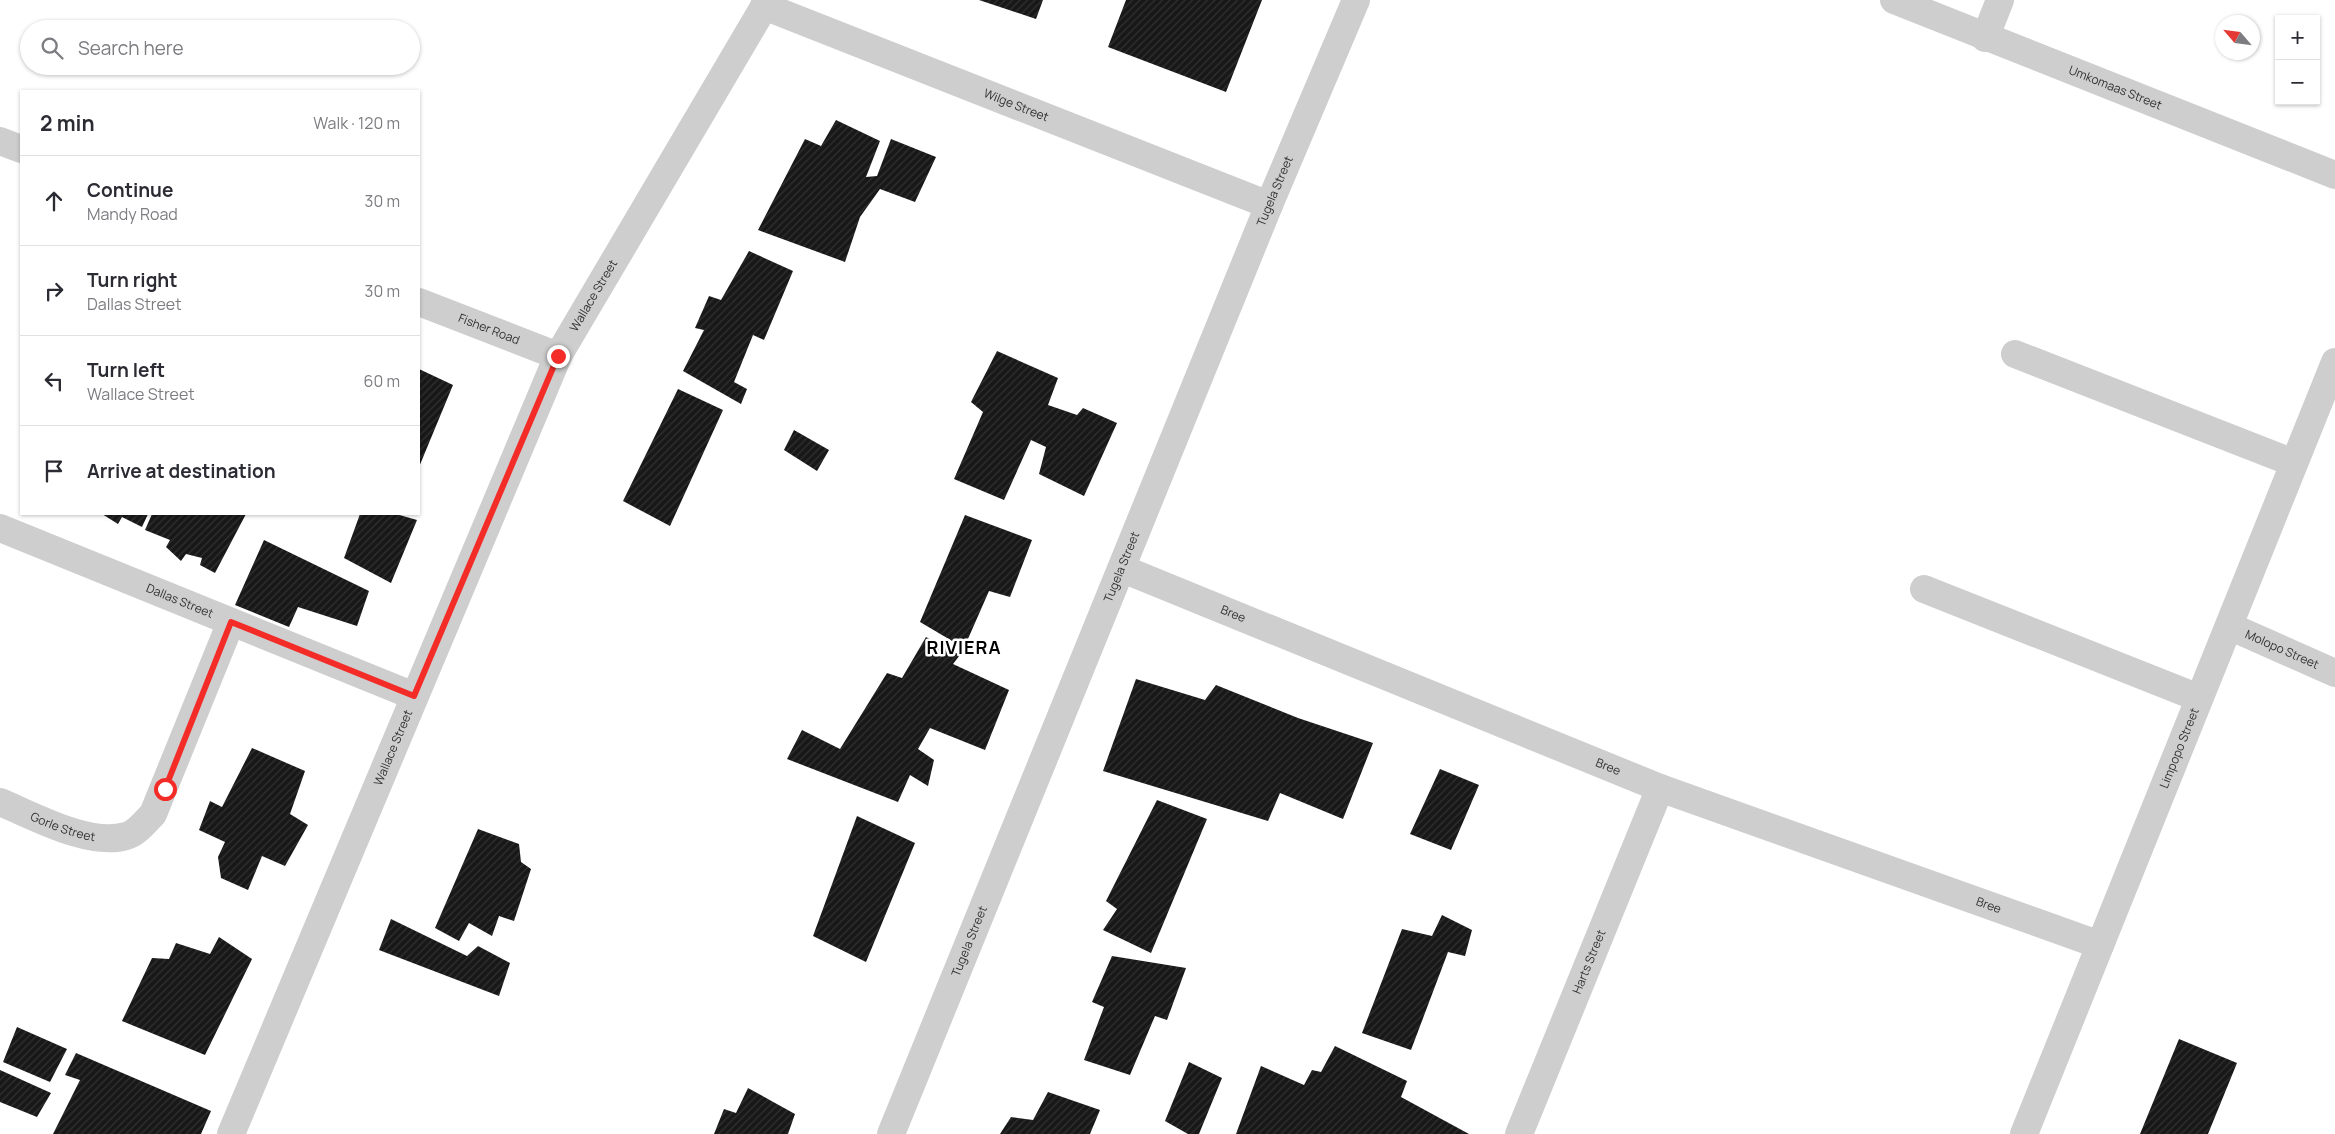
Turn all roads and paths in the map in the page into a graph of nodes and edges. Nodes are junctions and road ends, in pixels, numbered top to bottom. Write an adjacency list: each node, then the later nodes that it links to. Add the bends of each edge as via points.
1 (1356, 0): 9 (street, Tugela Street)
2 (1894, 0): 5 (street, Umkomaas Street)
3 (2000, 0): 5 (street)
4 (766, 3): 9 (street, Wilge Street); 12 (street, Wallace Street)
5 (1985, 38): 8 (street, Umkomaas Street)
6 (0, 141): 7 (street)
7 (20, 149)
8 (2335, 175)
9 (1269, 205): 16 (street, Tugela Street)
10 (420, 302): 12 (street, Fisher Road)
11 (2015, 354): 14 (street)
12 (558, 356): 21 (street, Wallace Street)
13 (2335, 362): 14 (street, Limpopo Street)
14 (2294, 463): 19 (street, Limpopo Street)
15 (0, 528): 18 (street, Dallas Street)
16 (1123, 569): 23 (street, Bree); 27 (street, Tugela Street)
17 (1924, 590): 22 (street)
18 (231, 622): 21 (street, Dallas Street); 24 (street, Gorle Street, via 157,806 153,814 128,836 93,837)
19 (2229, 626): 20 (street, Molopo Street); 22 (street, Limpopo Street)
20 (2335, 673)
21 (414, 696): 26 (street, Wallace Street)
22 (2199, 698): 25 (street, Limpopo Street)
23 (1660, 788): 25 (street, Bree); 28 (street, Harts Street)
24 (0, 802)
25 (2100, 945): 29 (street, Limpopo Street)
26 (231, 1134)
27 (891, 1134)
28 (1520, 1134)
29 (2024, 1134)

